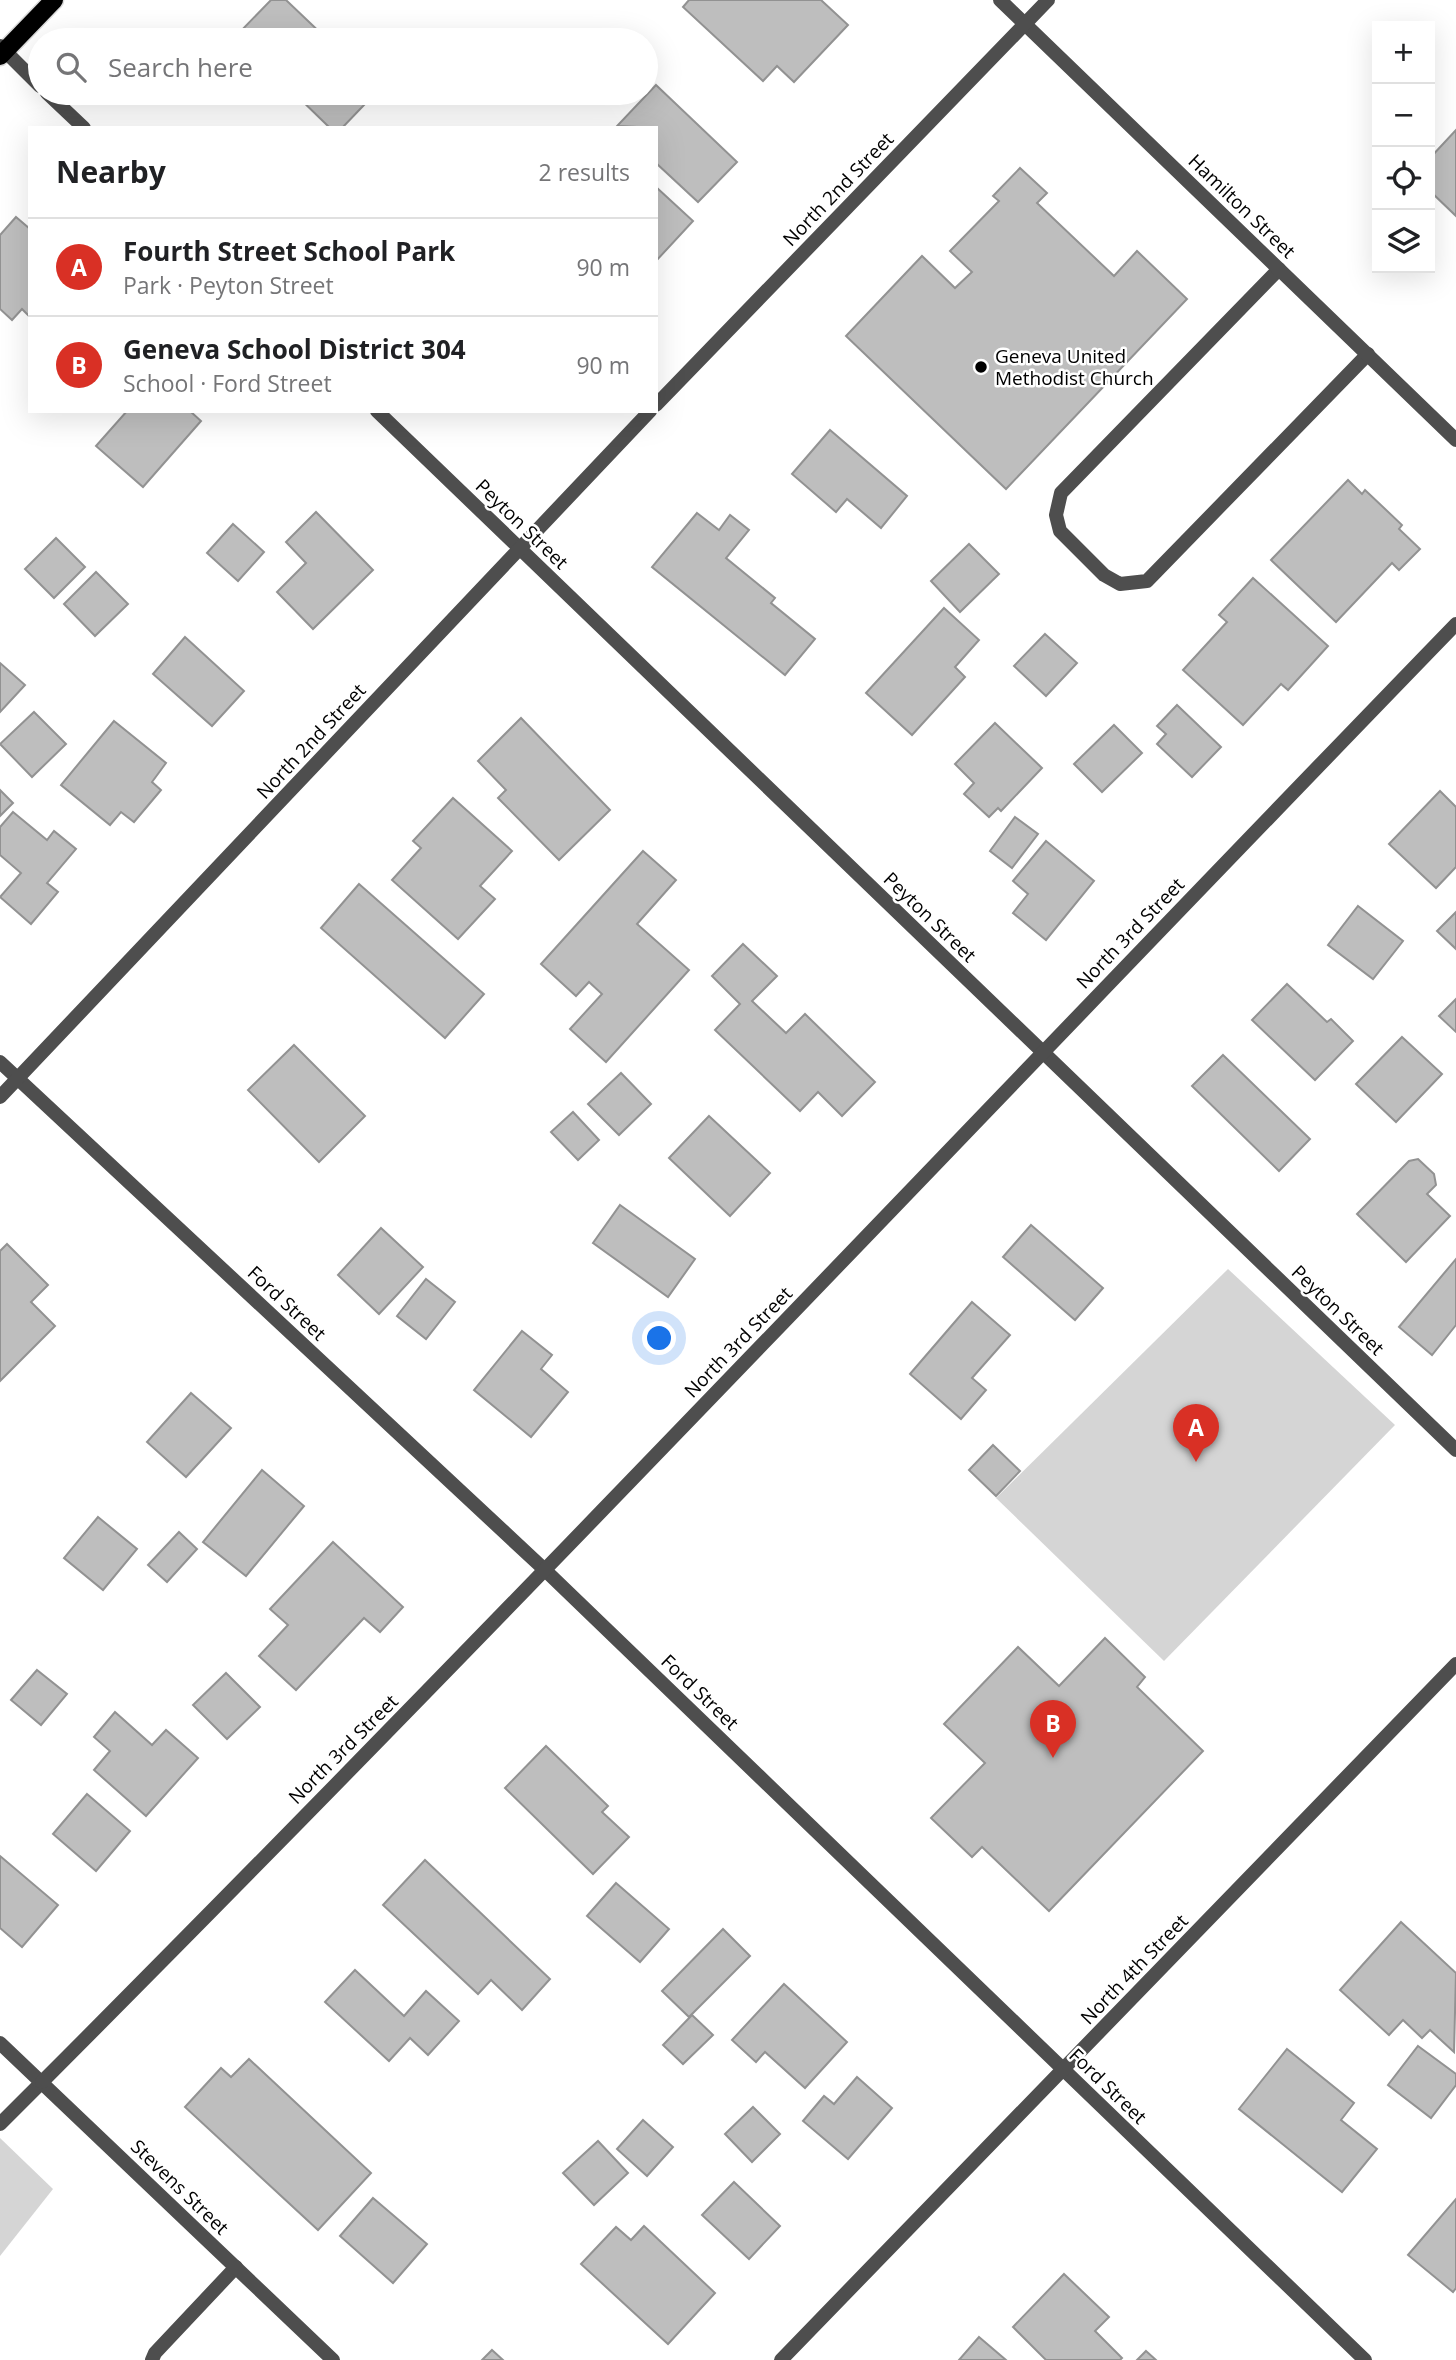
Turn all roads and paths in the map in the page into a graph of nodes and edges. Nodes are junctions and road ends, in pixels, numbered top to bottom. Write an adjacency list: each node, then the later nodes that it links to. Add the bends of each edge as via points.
1 (54, 0): 5 (main road)
2 (1000, 0): 4 (street, Hamilton Street)
3 (1048, 0): 4 (street, North 2nd Street)
4 (1025, 24): 9 (street, Hamilton Street); 11 (street, North 2nd Street)
5 (1, 51): 6 (street)
6 (28, 75)
7 (60, 105): 8 (street)
8 (82, 126)
9 (1279, 269): 10 (street, Hamilton Street); 10 (street, via 1061,493 1056,515 1060,531 1104,575 1120,584 1147,581)
10 (1368, 354): 14 (street, Hamilton Street)
11 (658, 403)
12 (379, 413): 15 (street, Peyton Street)
13 (648, 413): 15 (street, North 2nd Street)
14 (1456, 440)
15 (519, 547): 17 (street, Peyton Street); 19 (street, North 2nd Street)
16 (1456, 624): 17 (street, North 3rd Street)
17 (1042, 1051): 21 (street, Peyton Street); 22 (street, North 3rd Street)
18 (0, 1062): 19 (street, Ford Street)
19 (18, 1079): 20 (street, North 2nd Street); 22 (street, Ford Street)
20 (0, 1097)
21 (1456, 1450)
22 (546, 1570): 25 (street, Ford Street); 26 (street, North 3rd Street)
23 (1456, 1664): 25 (street, North 4th Street)
24 (0, 2043): 26 (street, Stevens Street)
25 (1063, 2070): 31 (street, North 4th Street); 32 (street, Ford Street)
26 (42, 2082): 27 (street, North 3rd Street); 28 (street, Stevens Street)
27 (0, 2124)
28 (236, 2267): 29 (street); 30 (street, Stevens Street)
29 (152, 2360)
30 (333, 2360)
31 (781, 2360)
32 (1365, 2360)

